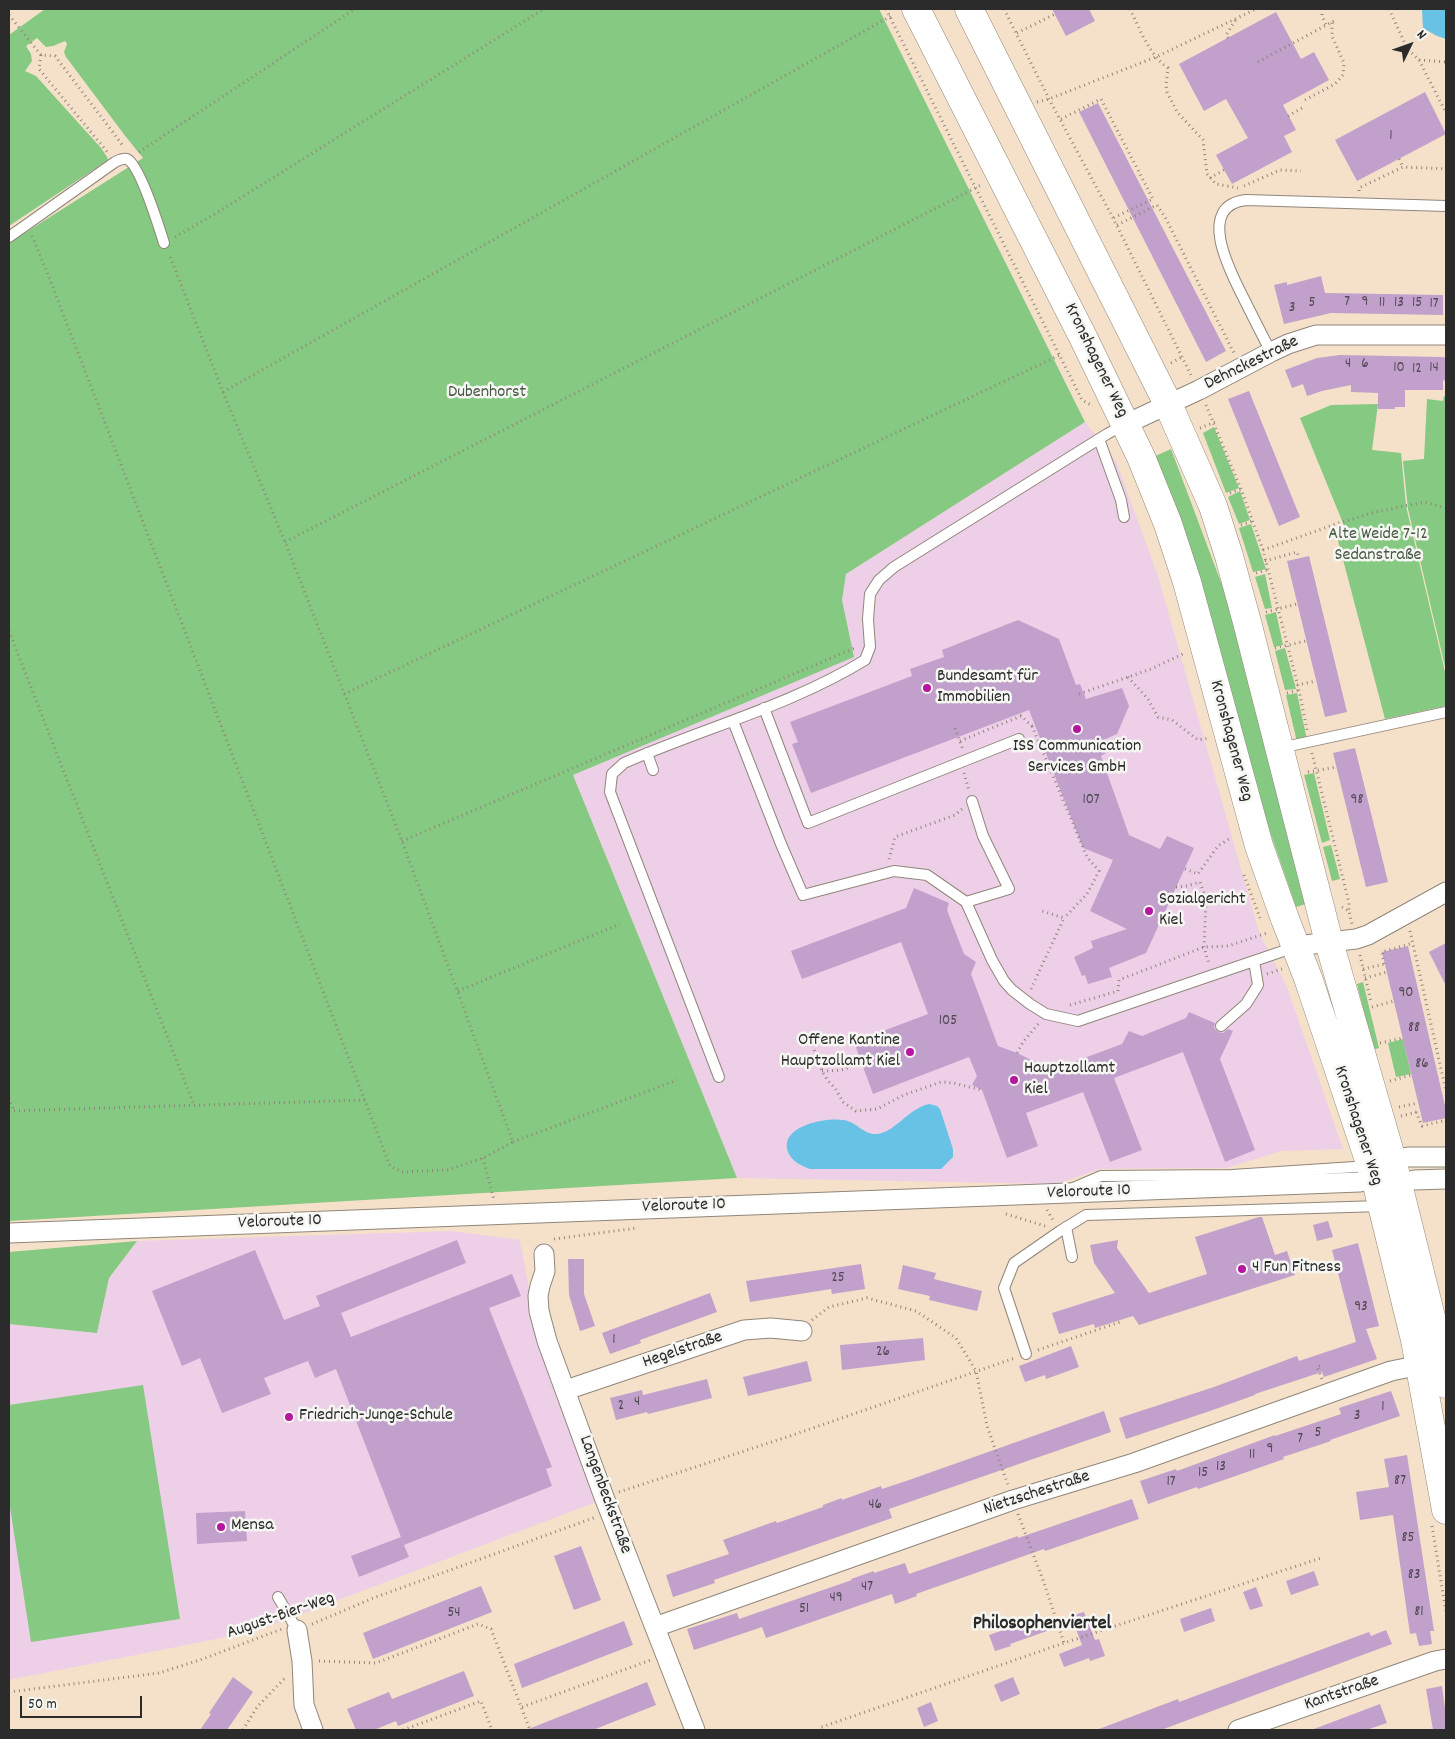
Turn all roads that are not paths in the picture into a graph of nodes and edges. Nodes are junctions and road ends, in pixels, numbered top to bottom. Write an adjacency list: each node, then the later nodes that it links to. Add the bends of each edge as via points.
1 (969, 9): 8 (main road, Kronshagener Weg)
2 (906, 11): 9 (main road, Kronshagener Weg, via 1000,174)
3 (1446, 206): 7 (lane, via 1246,200 1236,201 1224,209 1219,232 1225,259)
4 (9, 237): 5 (lane, via 121,159 128,160 140,176)
5 (164, 243)
6 (1446, 335): 7 (street, Dehnckestraße, via 1316,335)
7 (1271, 352): 8 (street, Dehnckestraße)
8 (1168, 404): 9 (street, Dehnckestraße); 16 (main road, Kronshagener Weg, via 1213,506 1230,556)
9 (1126, 424): 10 (lane); 23 (main road, Kronshagener Weg, via 1168,524 1187,582 1259,846)
10 (1099, 439): 11 (lane); 12 (lane, via 894,567 879,580 870,594 870,647 865,660 841,675)
11 (1124, 517)
12 (764, 708): 14 (lane); 15 (lane, via 808,823)
13 (1446, 712): 16 (lane)
14 (733, 721): 17 (lane); 21 (lane, via 803,895 894,871 926,875)
15 (1019, 739)
16 (1279, 748): 22 (main road, Kronshagener Weg)
17 (647, 753): 18 (lane); 26 (lane, via 624,763 612,774 610,792)
18 (653, 770)
19 (972, 801): 21 (lane, via 983,836 1009,889)
20 (1446, 892): 22 (street, via 1368,935)
21 (966, 902): 24 (lane, via 1004,981 1046,1014 1078,1021)
22 (1329, 942): 23 (street); 28 (main road, Kronshagener Weg)
23 (1296, 946): 24 (lane); 28 (main road, Kronshagener Weg)
24 (1254, 961): 25 (lane, via 1258,985 1246,1004)
25 (1221, 1026)
26 (719, 1077)
27 (1446, 1157): 28 (street, Veloroute 10, via 1408,1158)
28 (1374, 1170): 31 (main road, Kronshagener Weg); 33 (street, Veloroute 10, via 1049,1194); 38 (main road, Kronshagener Weg)
29 (1446, 1179): 30 (street)
30 (1414, 1180)
31 (1382, 1206): 32 (lane, via 1086,1215); 38 (main road, Kronshagener Weg, via 1413,1328)
32 (1063, 1229): 35 (lane); 37 (lane, via 1014,1263 1004,1288)
33 (9, 1233)
34 (549, 1247): 39 (street, Langenbeckstraße, via 538,1296 539,1311)
35 (1072, 1256)
36 (802, 1332): 39 (street, Hegelstraße, via 771,1328 744,1330)
37 (1026, 1354)
38 (1439, 1368): 40 (main road, Kronshagener Weg); 42 (street, Nietzschestraße, via 1391,1371)
39 (566, 1390): 42 (street, Langenbeckstraße)
40 (1446, 1510)
41 (278, 1597): 43 (lane)
42 (655, 1627): 46 (street, Langenbeckstraße)
43 (296, 1630): 45 (street, via 302,1661 304,1705)
44 (1446, 1659): 47 (street, Kantstraße)
45 (313, 1730)
46 (695, 1730)
47 (1238, 1730)

